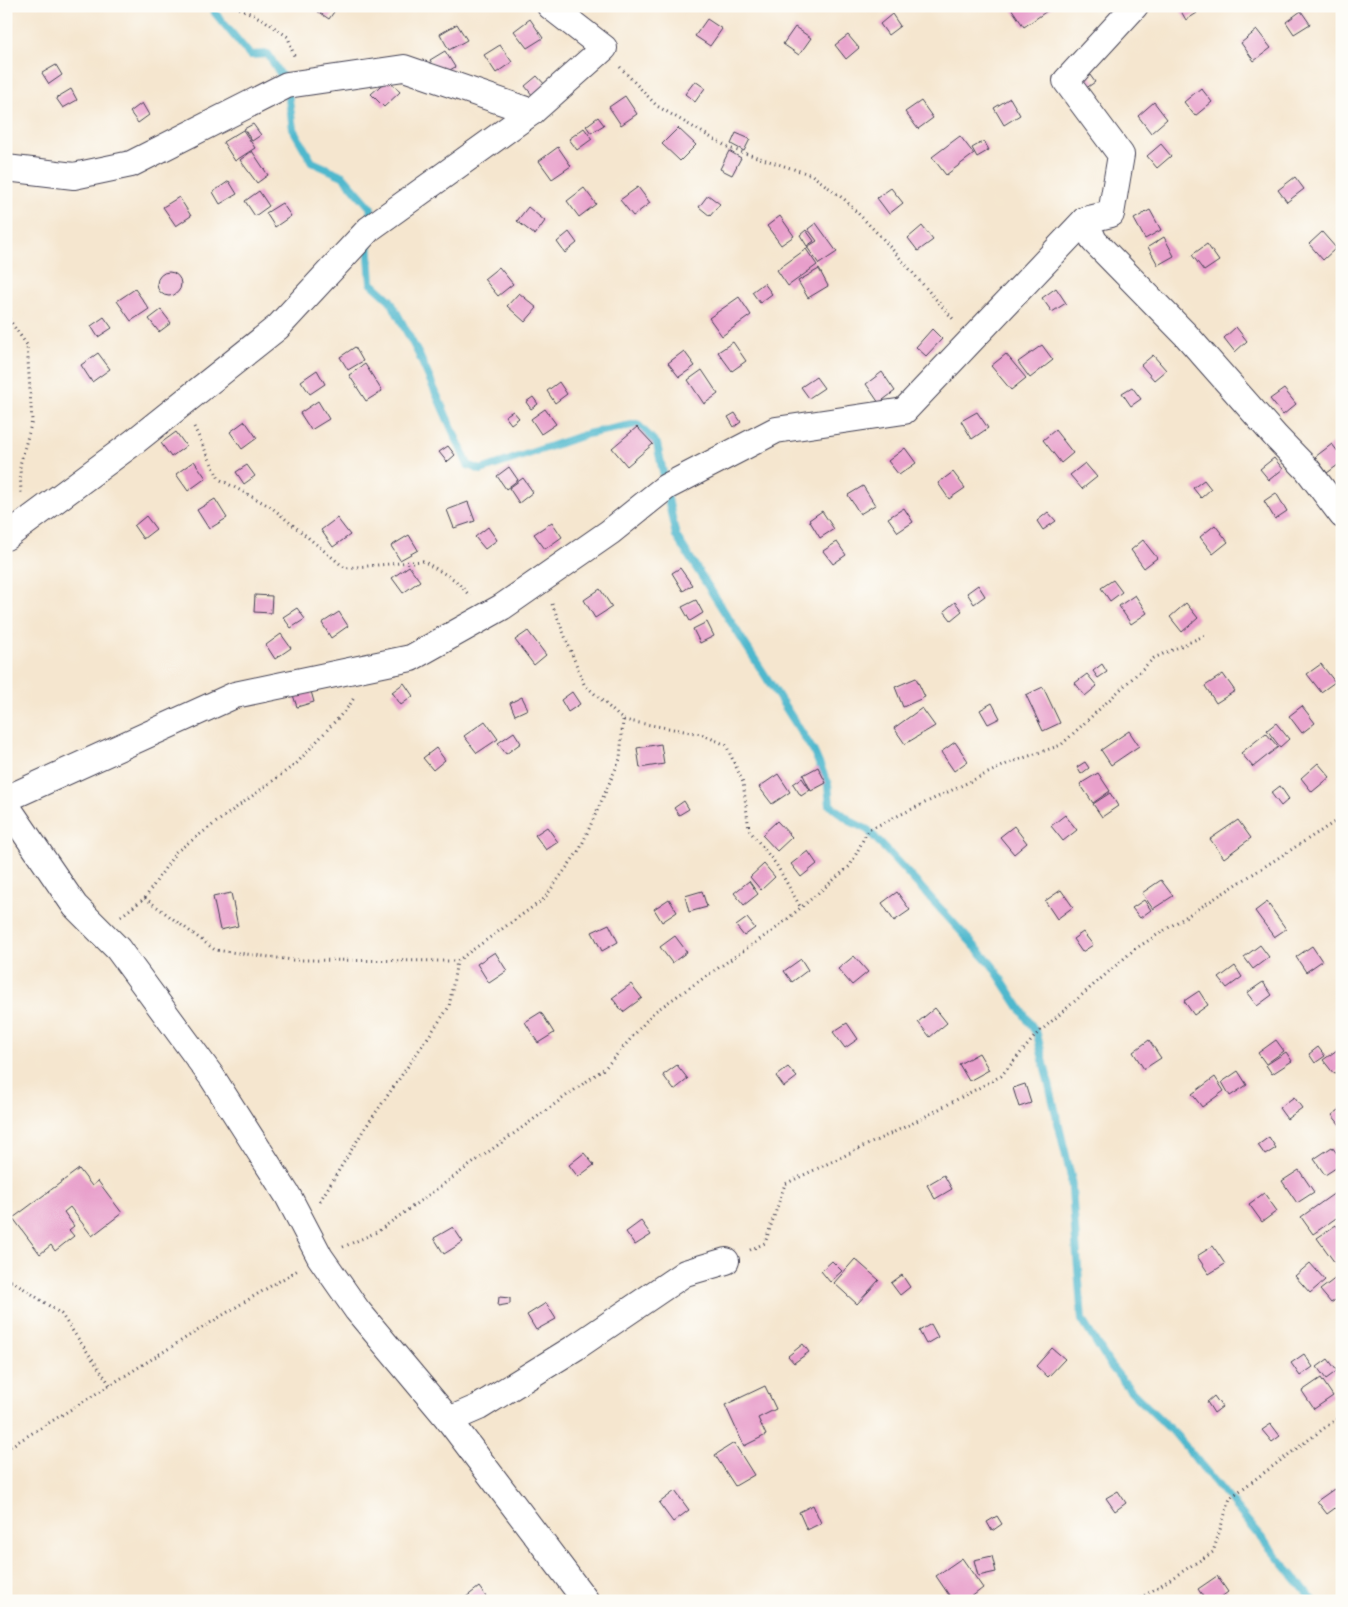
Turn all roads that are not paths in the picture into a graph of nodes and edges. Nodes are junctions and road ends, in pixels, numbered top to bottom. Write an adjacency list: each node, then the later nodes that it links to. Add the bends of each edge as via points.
1 (550, 6): 3 (street, via 604,48)
2 (1135, 6): 5 (street, via 1066,81 1122,155 1111,214)
3 (532, 112): 4 (street, via 404,68 287,85 131,164 74,176); 7 (street, via 368,229 278,327)
4 (6, 168)
5 (1085, 220): 6 (street, via 1094,241 1186,335 1308,469); 8 (street, via 904,411 776,430 666,487 610,532 542,579 488,615 412,658 235,695)
6 (1342, 515)
7 (13, 532)
8 (6, 799)
9 (6, 805): 11 (street, via 75,906 118,948 212,1077 288,1196 320,1257 357,1310)
10 (726, 1261): 11 (street, via 685,1273 479,1408)
11 (449, 1420): 12 (street)
12 (586, 1601)

